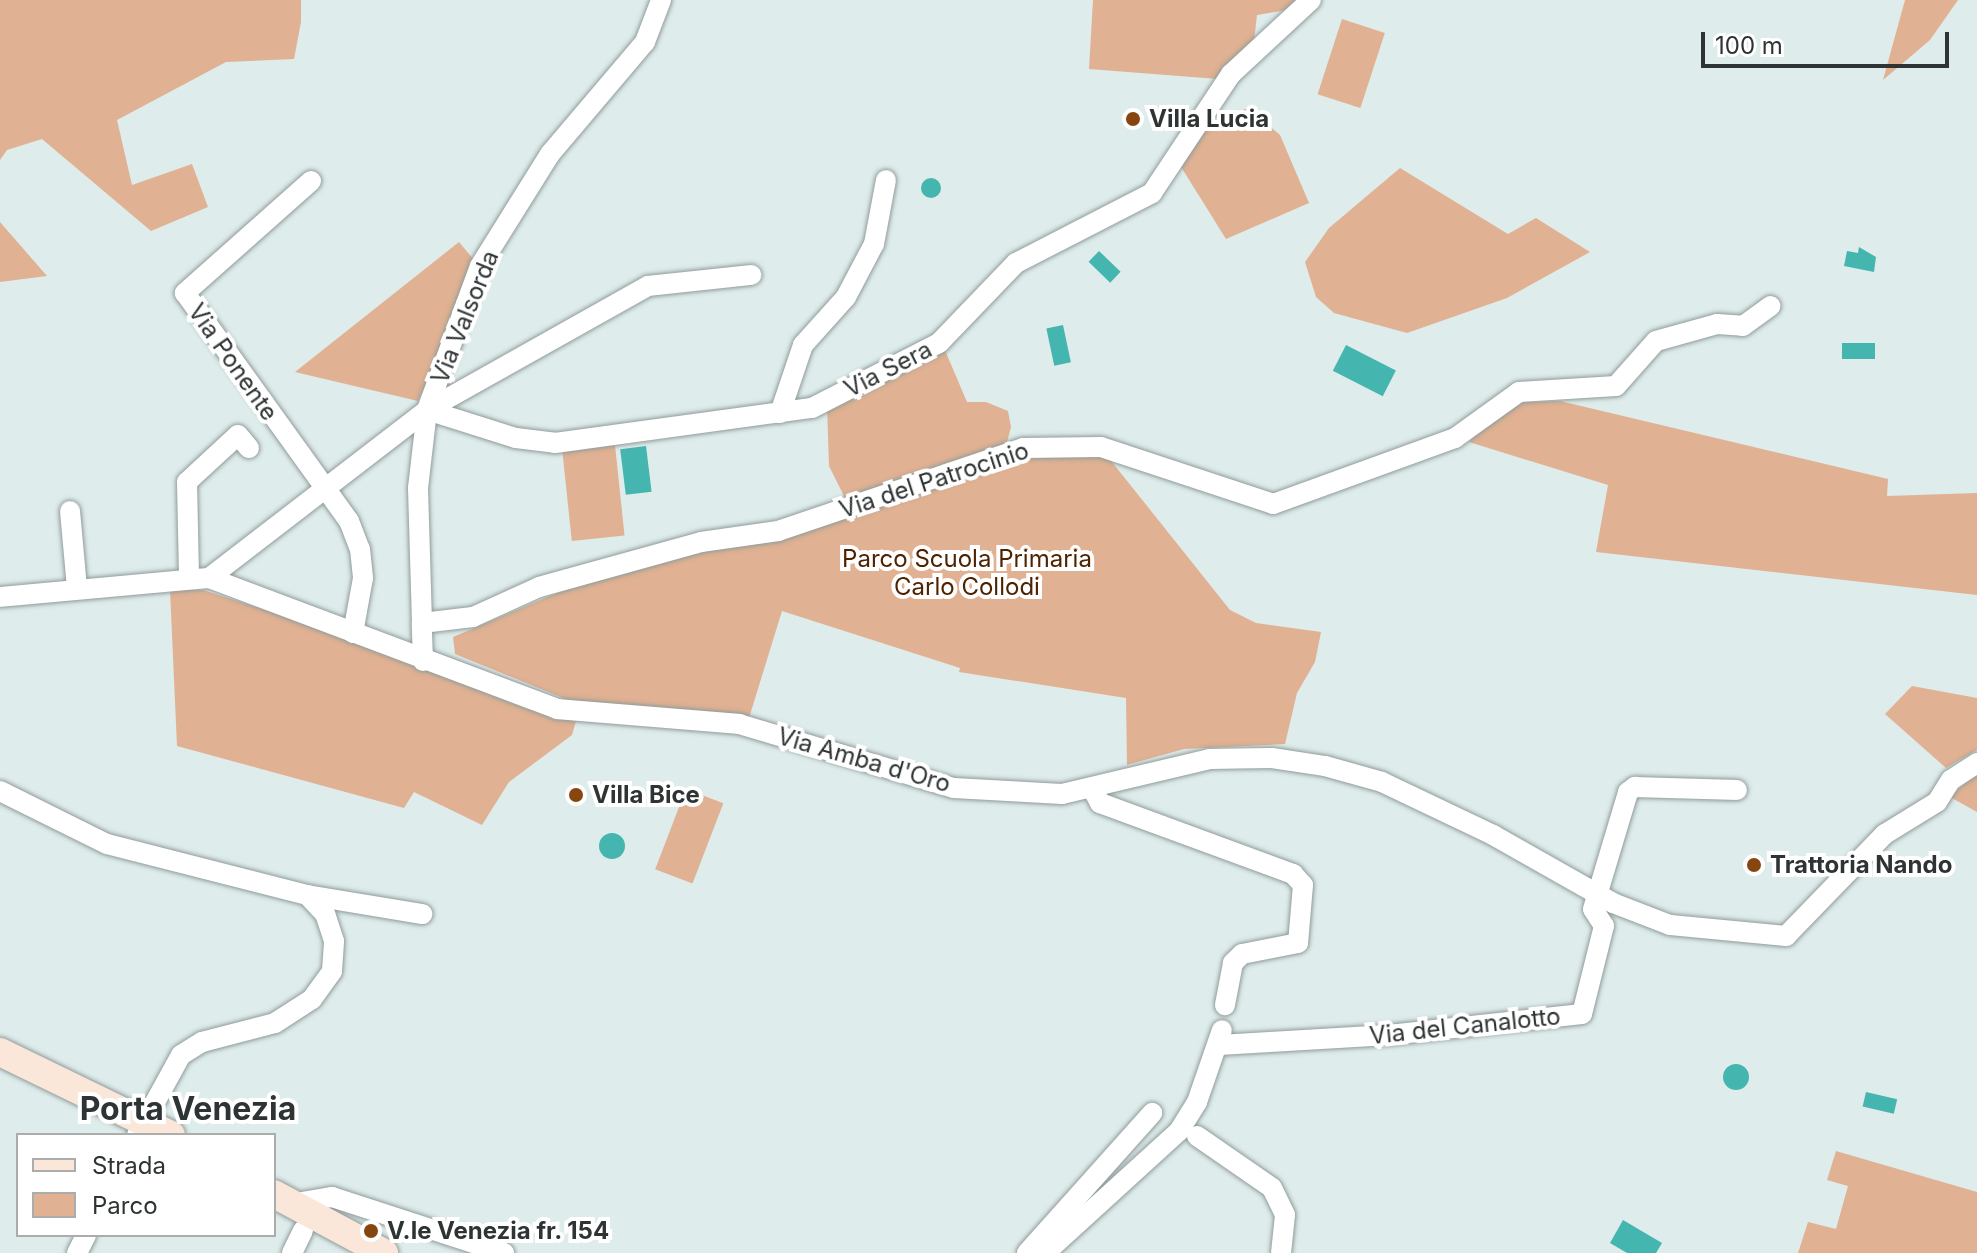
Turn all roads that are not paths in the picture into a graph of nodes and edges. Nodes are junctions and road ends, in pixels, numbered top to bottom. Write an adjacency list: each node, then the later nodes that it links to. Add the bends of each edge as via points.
1 (661, 0): 7 (street, Via Valsorda, via 645,42 550,154 480,266)
2 (1311, 0): 8 (street, Via Sera, via 1231,74 1152,193 1016,263 939,343 812,408)
3 (886, 180): 8 (street, via 874,244 846,297 803,345)
4 (311, 181): 10 (street, Via Ponente, via 185,293)
5 (751, 275): 7 (street, via 648,286)
6 (1771, 306): 15 (street, Via del Patrocinio, via 1743,326 1717,324 1656,341 1616,386 1519,392 1455,438 1273,504 1101,447 1023,448 778,531 701,542 539,587 473,617)
7 (427, 410): 8 (street, Via Sera, via 516,438 555,443); 10 (street, Via Valsorda); 15 (street, via 418,488)
8 (780, 413)
9 (249, 448): 12 (street, via 238,435 187,482)
10 (323, 488): 12 (street, Via Valsorda); 16 (street, via 349,521 360,549 361,603)
11 (70, 511): 13 (street)
12 (199, 577): 13 (street, Via Amba d'Oro); 16 (street, Via Amba d'Oro)
13 (77, 588): 14 (street, Via Amba d'Oro)
14 (0, 597)
15 (422, 623): 17 (street)
16 (353, 633): 17 (street, Via Amba d'Oro)
17 (423, 661): 19 (street, Via Amba d'Oro, via 557,709 739,724 927,783 1062,794)
18 (1977, 763): 22 (street, Via Amba d'Oro, via 1951,780 1937,802 1885,834 1786,936 1670,925 1613,903)
19 (1093, 790): 22 (street, Via Amba d'Oro, via 1210,759 1272,758 1325,766 1382,782); 25 (street, via 1100,803 1293,874 1303,885 1298,943 1242,954 1233,963)
20 (1737, 790): 22 (street, via 1635,787 1628,792)
21 (0, 791): 23 (street, via 107,844)
22 (1598, 891): 36 (street, Via del Canalotto, via 1593,909 1604,926 1582,1014 1389,1035 1221,1037 1179,1131 1066,1228)
23 (307, 895): 24 (street); 28 (street, via 325,914 334,941 332,971 312,999 275,1023 202,1042 181,1055)
24 (422, 914)
25 (1225, 1005)
26 (0, 1052): 28 (street)
27 (1152, 1113): 35 (street)
28 (139, 1130)
29 (1197, 1136): 37 (street, via 1272,1188 1285,1215)
30 (279, 1204): 31 (street); 33 (street); 34 (street, via 332,1197)
31 (298, 1242): 32 (street)
32 (347, 1253)
33 (384, 1253)
34 (504, 1253)
35 (1027, 1253)
36 (1045, 1253)
37 (1281, 1253)

